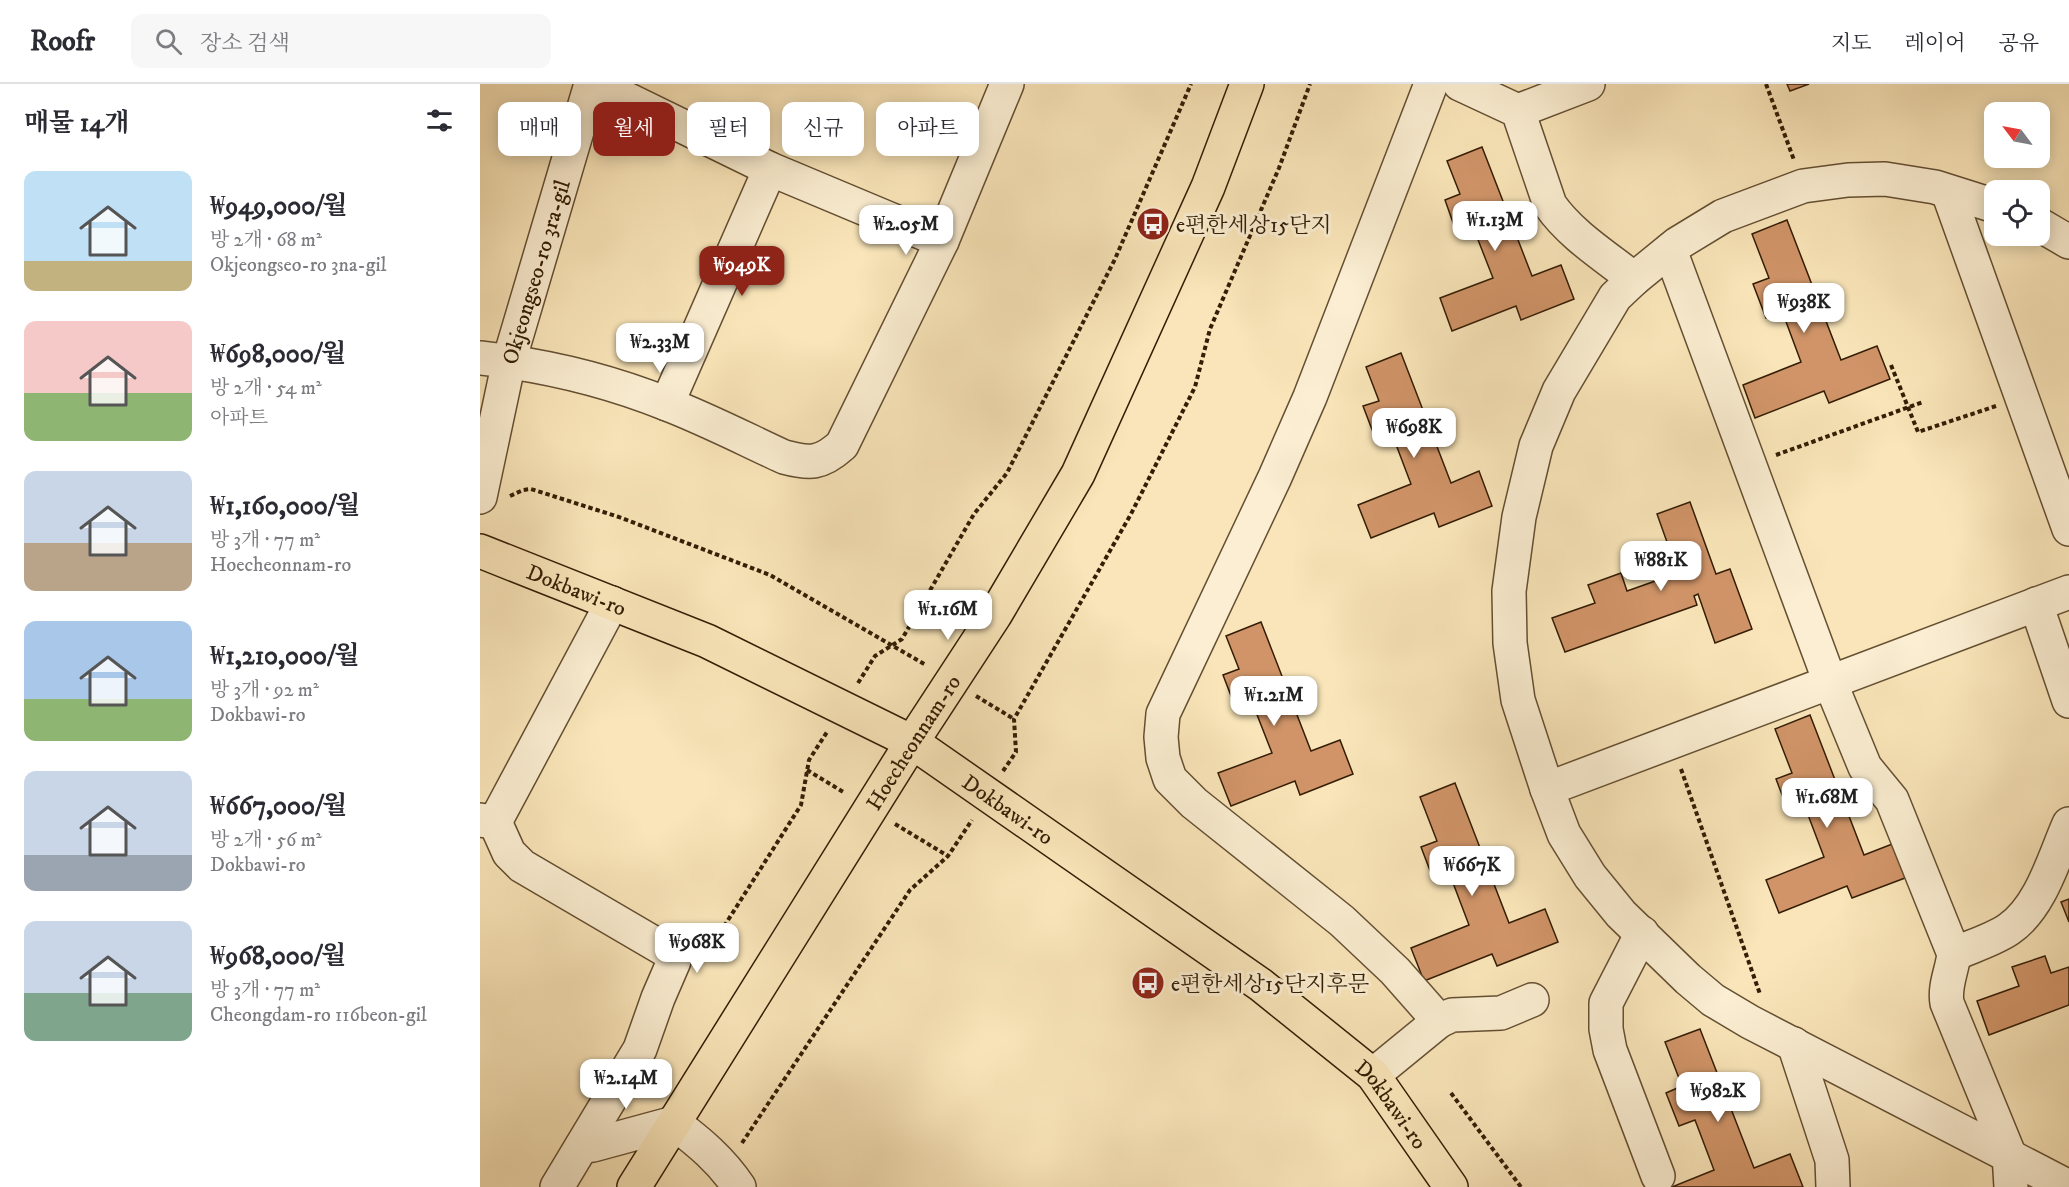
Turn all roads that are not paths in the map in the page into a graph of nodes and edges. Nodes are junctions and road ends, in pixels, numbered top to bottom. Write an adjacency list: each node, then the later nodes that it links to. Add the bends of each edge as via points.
1 (591, 84): 17 (street, Okjeongseo-ro 3ra-gil)
2 (596, 84): 9 (street)
3 (1007, 84): 13 (street)
4 (1247, 84): 27 (main road, Hoecheonnam-ro, via 1208,187 1078,474 996,615)
5 (1431, 84): 34 (street, via 1310,397 1163,714 1161,737 1170,779 1341,921 1395,971)
6 (1460, 84): 8 (street)
7 (1588, 84): 8 (street)
8 (1518, 111): 16 (street, via 1550,206 1559,218)
9 (770, 169): 13 (street); 18 (street)
10 (1948, 192): 11 (street); 15 (street, via 1885,179 1803,186 1723,216); 20 (street)
11 (1984, 203)
12 (2050, 231): 14 (street)
13 (942, 241): 18 (street, via 842,445 830,456 815,462 783,457)
14 (2069, 242)
15 (1670, 250): 16 (street); 25 (street)
16 (1634, 279): 28 (street, via 1601,318 1558,391 1536,446 1519,517 1509,591 1510,643 1518,700)
17 (494, 360): 18 (street, via 604,382); 19 (street, Okjeongseo-ro 3ra-gil)
18 (667, 404)
19 (494, 496)
20 (2069, 529)
21 (480, 551): 23 (main road, Dokbawi-ro)
22 (2069, 592): 24 (street)
23 (612, 603): 27 (main road, Dokbawi-ro, via 707,641); 29 (street)
24 (2036, 604): 25 (street); 26 (street)
25 (1830, 682): 28 (street); 32 (street, via 1865,767 1892,800)
26 (2069, 701)
27 (912, 742): 36 (main road, Dokbawi-ro, via 1251,978); 37 (main road, Hoecheonnam-ro)
28 (1547, 789): 31 (street, via 1564,834 1590,876)
29 (488, 821): 38 (street, via 522,866 673,956 672,970 640,1049)
30 (2069, 824): 32 (street, via 2036,902 2022,919 2008,930)
31 (1642, 933): 35 (street, via 1713,999); 40 (street, via 1606,1003 1606,1029 1610,1050)
32 (1954, 954): 39 (street, via 1945,991 1947,1002)
33 (1532, 1000): 34 (street, via 1501,1013 1452,1015)
34 (1439, 1021): 36 (street)
35 (1784, 1039): 39 (street); 46 (street, via 1832,1160)
36 (1373, 1075): 45 (main road, Dokbawi-ro)
37 (674, 1123): 38 (street); 41 (street, via 702,1144); 44 (main road, Hoecheonnam-ro)
38 (582, 1146): 43 (street)
39 (2009, 1154): 42 (street); 47 (street)
40 (1658, 1176)
41 (732, 1178)
42 (2069, 1186)
43 (557, 1187)
44 (634, 1187)
45 (1451, 1187)
46 (1833, 1187)
47 (2011, 1187)

